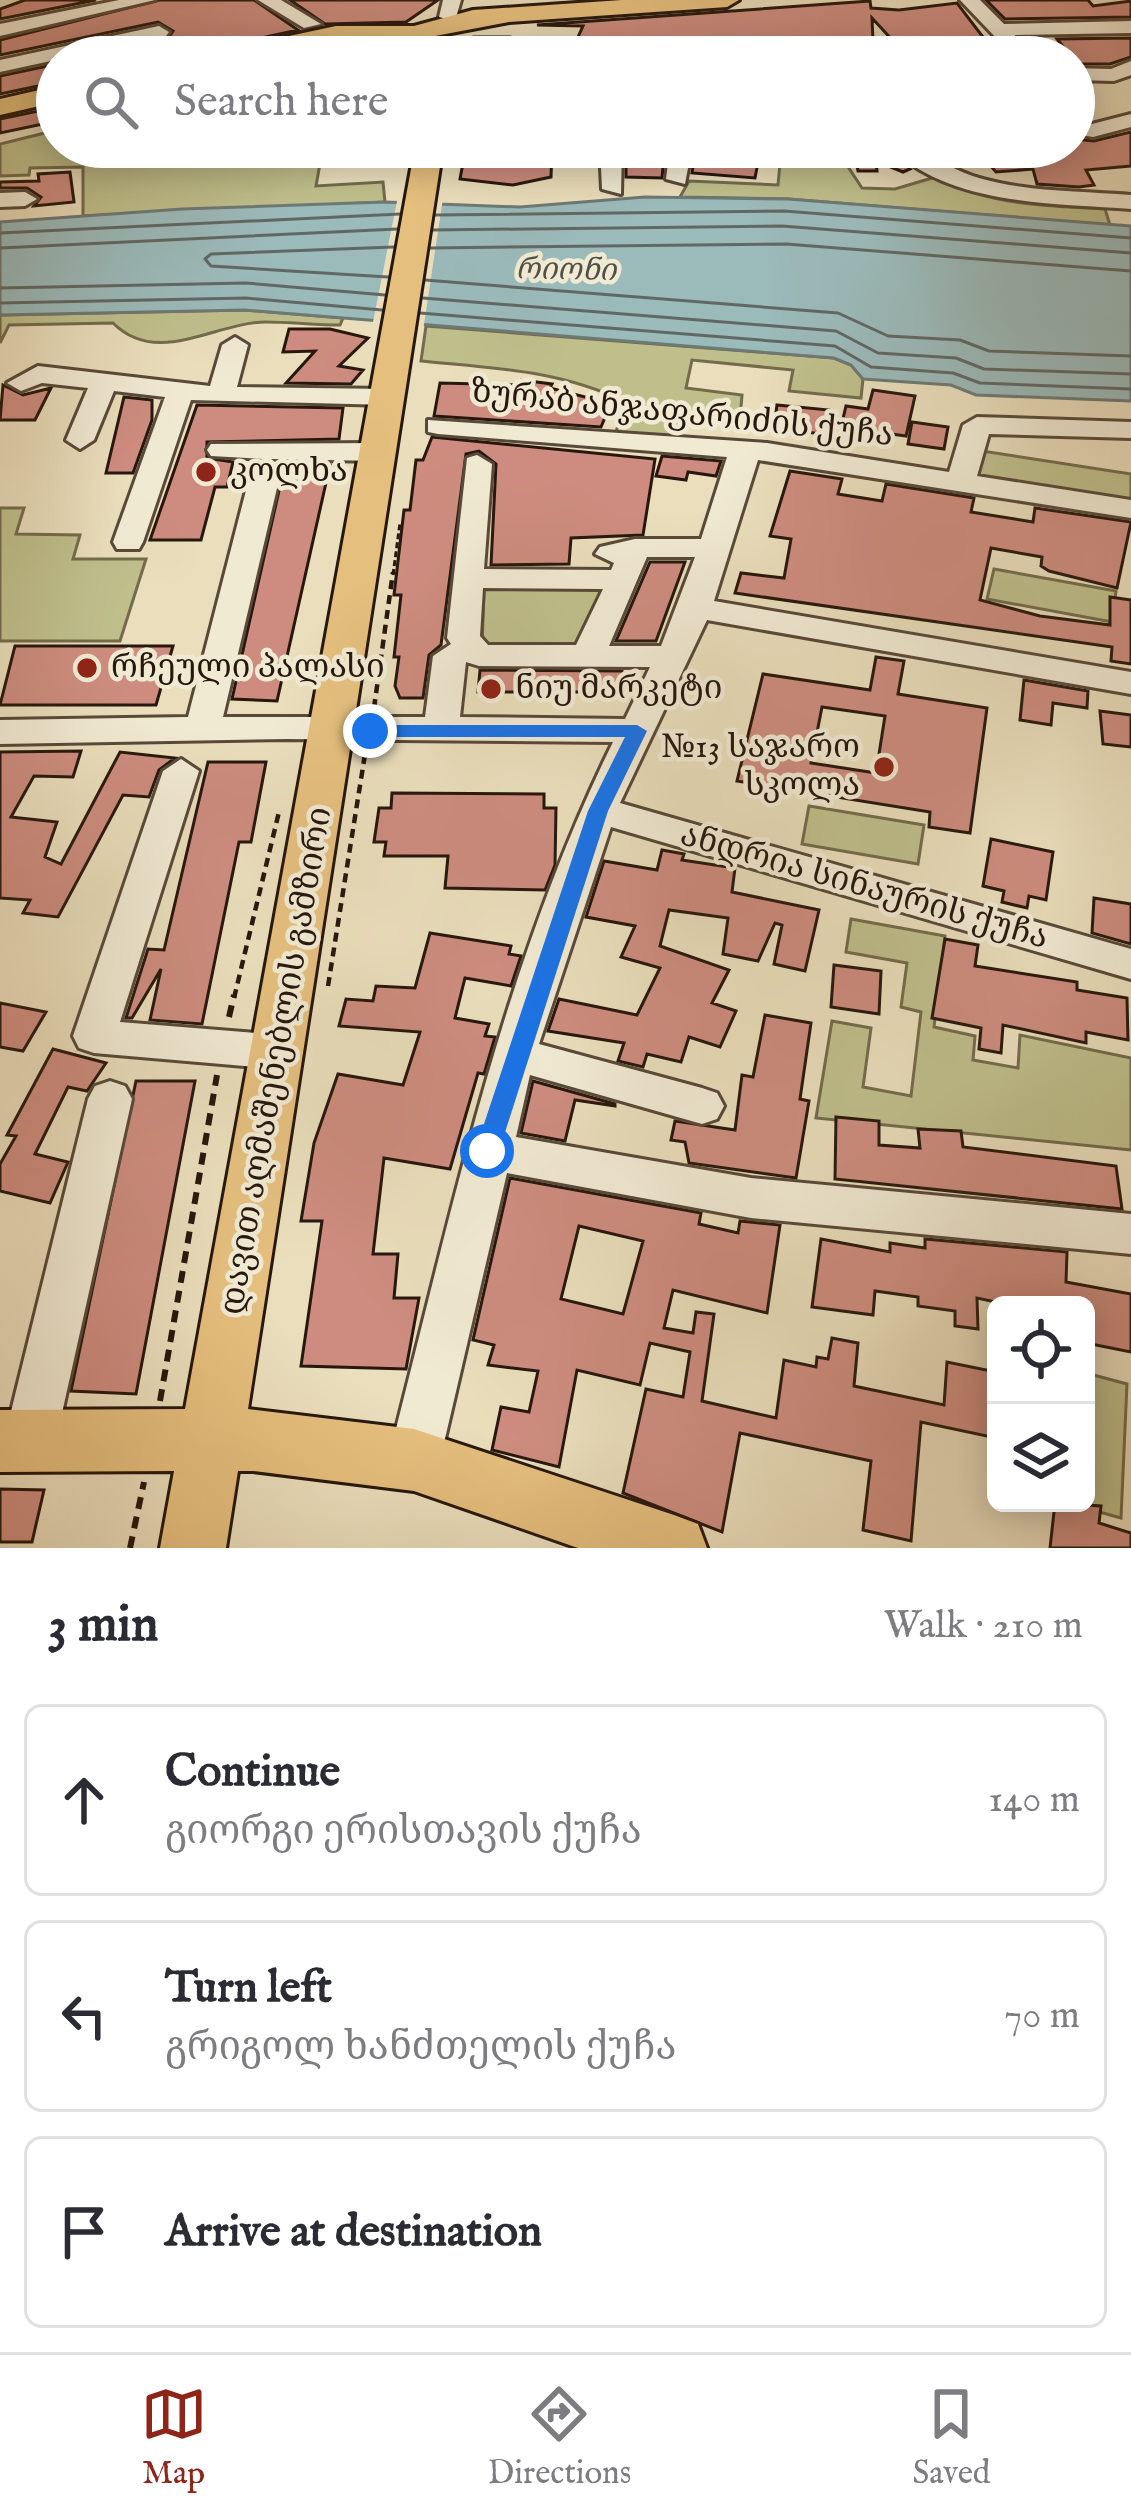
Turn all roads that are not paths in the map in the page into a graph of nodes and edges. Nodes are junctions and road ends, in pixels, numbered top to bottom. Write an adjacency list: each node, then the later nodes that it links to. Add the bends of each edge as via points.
1 (57, 0): 8 (street)
2 (146, 0): 8 (street)
3 (267, 0): 10 (street)
4 (727, 0): 6 (main road)
5 (970, 0): 13 (street)
6 (676, 1): 7 (main road)
7 (557, 8): 9 (main road)
8 (79, 13): 12 (street)
9 (449, 20): 10 (main road); 15 (main road)
10 (311, 24): 15 (main road)
11 (1131, 27): 13 (street)
12 (9, 28): 19 (street)
13 (997, 30): 18 (street)
14 (159, 32): 16 (street)
15 (336, 33): 17 (main road)
16 (141, 36)
17 (322, 36)
18 (1004, 36)
19 (36, 45)
20 (36, 59): 21 (street)
21 (0, 66)
22 (1131, 67): 23 (street)
23 (1095, 75)
24 (36, 98): 25 (main road)
25 (0, 106)
26 (1131, 120): 27 (street)
27 (1095, 129)
28 (426, 168): 38 (main road, დავით აღმაშენებლის გამზირი)
29 (612, 168): 34 (street)
30 (678, 168): 33 (street)
31 (943, 168): 35 (street, via 1020,194)
32 (1096, 176): 35 (street)
33 (677, 179)
34 (613, 189)
35 (1103, 201): 36 (street)
36 (1131, 202)
37 (235, 345): 42 (street)
38 (391, 379): 42 (street); 47 (main road, დავით აღმაშენებლის გამზირი)
39 (96, 380): 40 (street, via 42,401); 41 (street); 45 (street)
40 (19, 388)
41 (182, 389): 42 (street); 53 (street)
42 (221, 395)
43 (438, 426): 48 (street, ზურაბ ანჯაფარიძის ქუჩა)
44 (1131, 430): 51 (street, via 977,425)
45 (80, 440)
46 (221, 450): 47 (street)
47 (379, 452): 63 (main road, დავით აღმაშენებლის გამზირი)
48 (748, 453): 51 (street, ზურაბ ანჯაფარიძის ქუჩა); 54 (street)
49 (478, 464): 56 (street)
50 (267, 467): 62 (street)
51 (961, 482): 52 (street, ზურაბ ანჯაფარიძის ქუჩა)
52 (1131, 509)
53 (128, 542)
54 (715, 548): 55 (street); 57 (street)
55 (622, 561): 56 (street); 60 (street)
56 (469, 578): 58 (street, via 463,638)
57 (696, 608): 59 (street); 61 (street)
58 (471, 649): 60 (street); 64 (street, via 450,656)
59 (675, 657): 60 (street); 65 (street)
60 (587, 658)
61 (1131, 683)
62 (203, 727): 63 (street); 66 (street)
63 (333, 728): 64 (street); 70 (main road, დავით აღმაშენებლის გამზირი)
64 (441, 731): 65 (street)
65 (637, 731): 68 (street)
66 (0, 732)
67 (181, 771): 70 (street, via 94,1036)
68 (598, 811): 69 (street, ანდრია სინაურის ქუჩა); 71 (street)
69 (1131, 964)
70 (279, 1052): 76 (main road, დავით აღმაშენებლის გამზირი)
71 (514, 1054): 73 (street); 74 (street)
72 (110, 1099): 77 (street)
73 (702, 1106)
74 (487, 1151): 75 (street, via 752,1198); 78 (street)
75 (1131, 1234)
76 (183, 1439): 77 (main road); 78 (main road); 79 (main road, დავით აღმაშენებლის გამზირი)
77 (15, 1441)
78 (414, 1460): 80 (main road)
79 (193, 1548)
80 (674, 1548)

